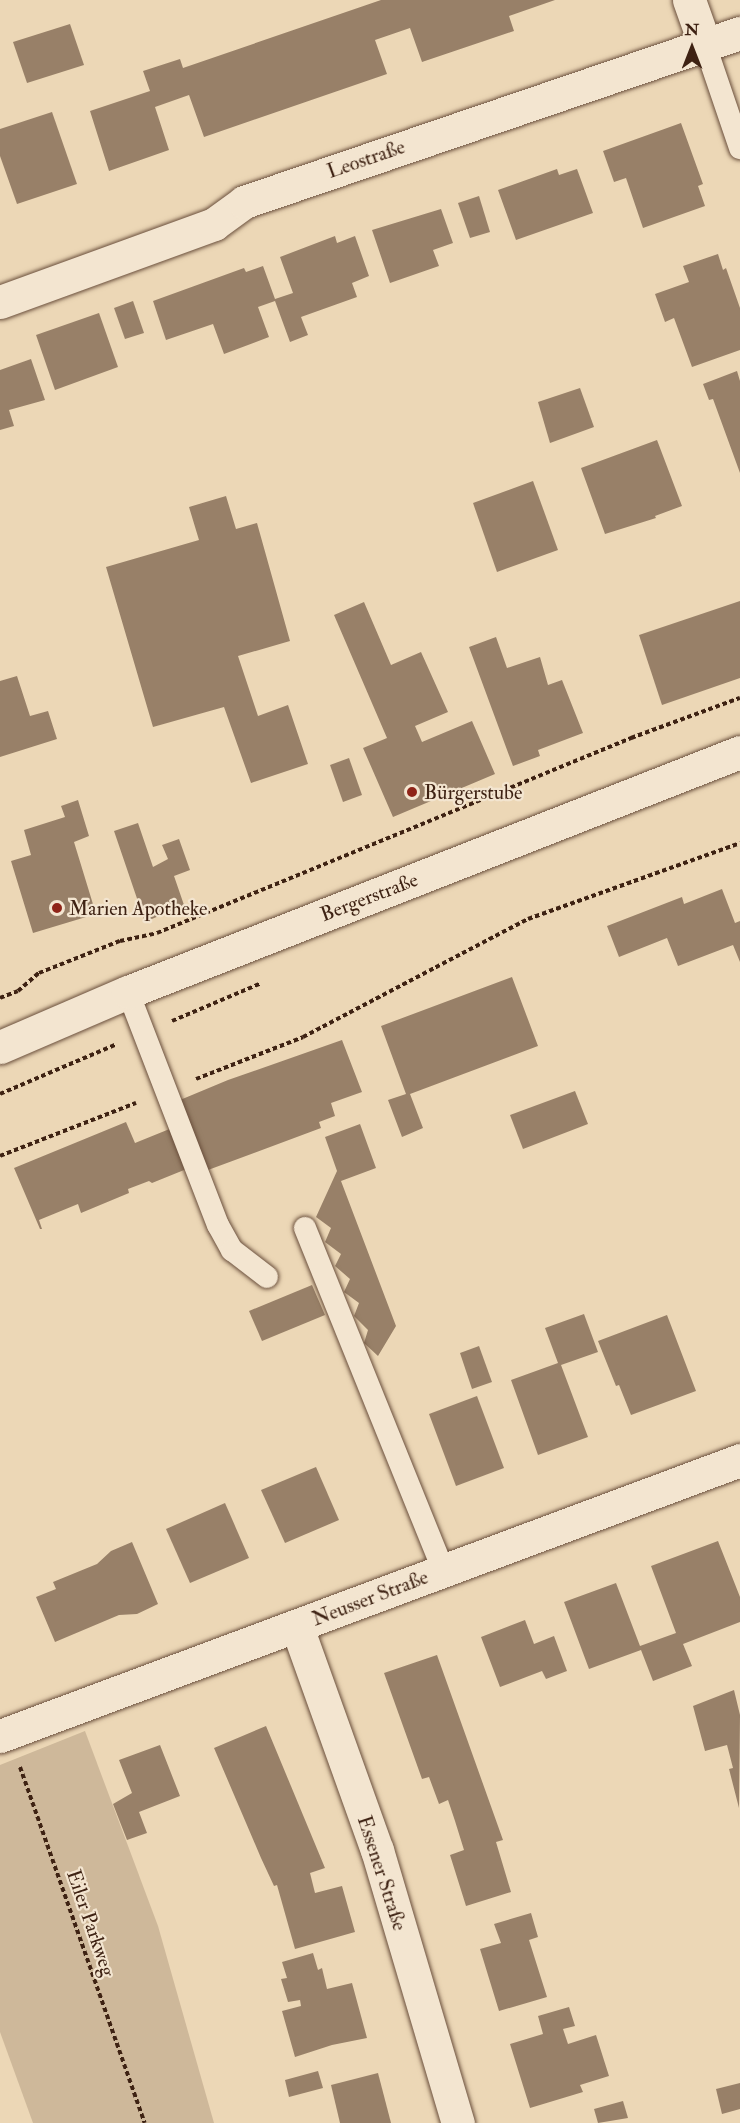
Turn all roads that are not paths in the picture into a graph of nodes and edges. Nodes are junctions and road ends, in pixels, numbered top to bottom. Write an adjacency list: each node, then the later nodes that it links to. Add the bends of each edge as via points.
1 (689, 0): 3 (street)
2 (740, 33): 3 (street, Leostraße)
3 (705, 45): 4 (lane); 5 (street, Leostraße, via 244,202 214,224)
4 (740, 147)
5 (0, 302)
6 (740, 752): 7 (street, Bergerstraße)
7 (128, 992): 8 (street, Bergerstraße); 10 (lane, via 218,1226 232,1250)
8 (0, 1047)
9 (305, 1228): 12 (lane)
10 (267, 1277)
11 (740, 1460): 12 (street, Neusser Straße)
12 (443, 1570): 13 (street, Neusser Straße)
13 (297, 1627): 14 (street, Neusser Straße); 15 (street, Essener Straße, via 377,1850)
14 (4, 1734)
15 (458, 2123)

